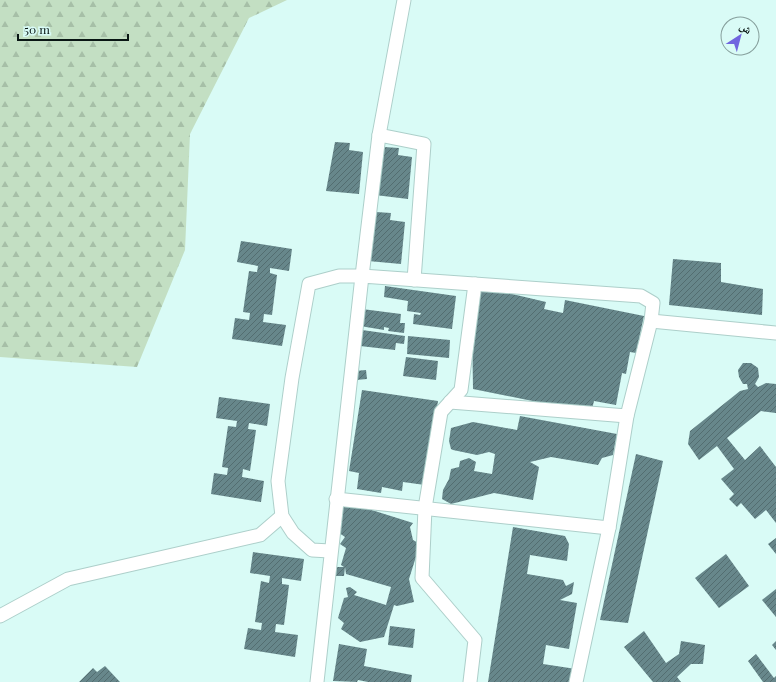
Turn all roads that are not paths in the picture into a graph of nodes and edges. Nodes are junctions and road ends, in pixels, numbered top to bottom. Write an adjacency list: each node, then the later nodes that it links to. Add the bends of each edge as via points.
1 (404, 0): 2 (street)
2 (379, 135): 3 (street); 4 (street, via 424,144)
3 (362, 276): 4 (street); 10 (street); 12 (street, via 339,276 309,284 292,378 278,481)
4 (414, 280): 5 (street)
5 (475, 284): 6 (street, via 641,296 653,303); 8 (street, via 461,390)
6 (651, 321): 7 (street); 9 (street)
7 (776, 333)
8 (450, 402): 9 (street); 11 (street, via 441,412)
9 (627, 416): 13 (street)
10 (336, 499): 11 (street); 14 (street)
11 (425, 508): 13 (street); 17 (street, via 422,578 475,640)
12 (282, 516): 14 (street, via 293,533 312,550); 15 (street, via 260,535 68,579)
13 (609, 528): 18 (street)
14 (330, 552): 16 (street)
15 (0, 616)
16 (317, 682)
17 (470, 682)
18 (576, 682)

